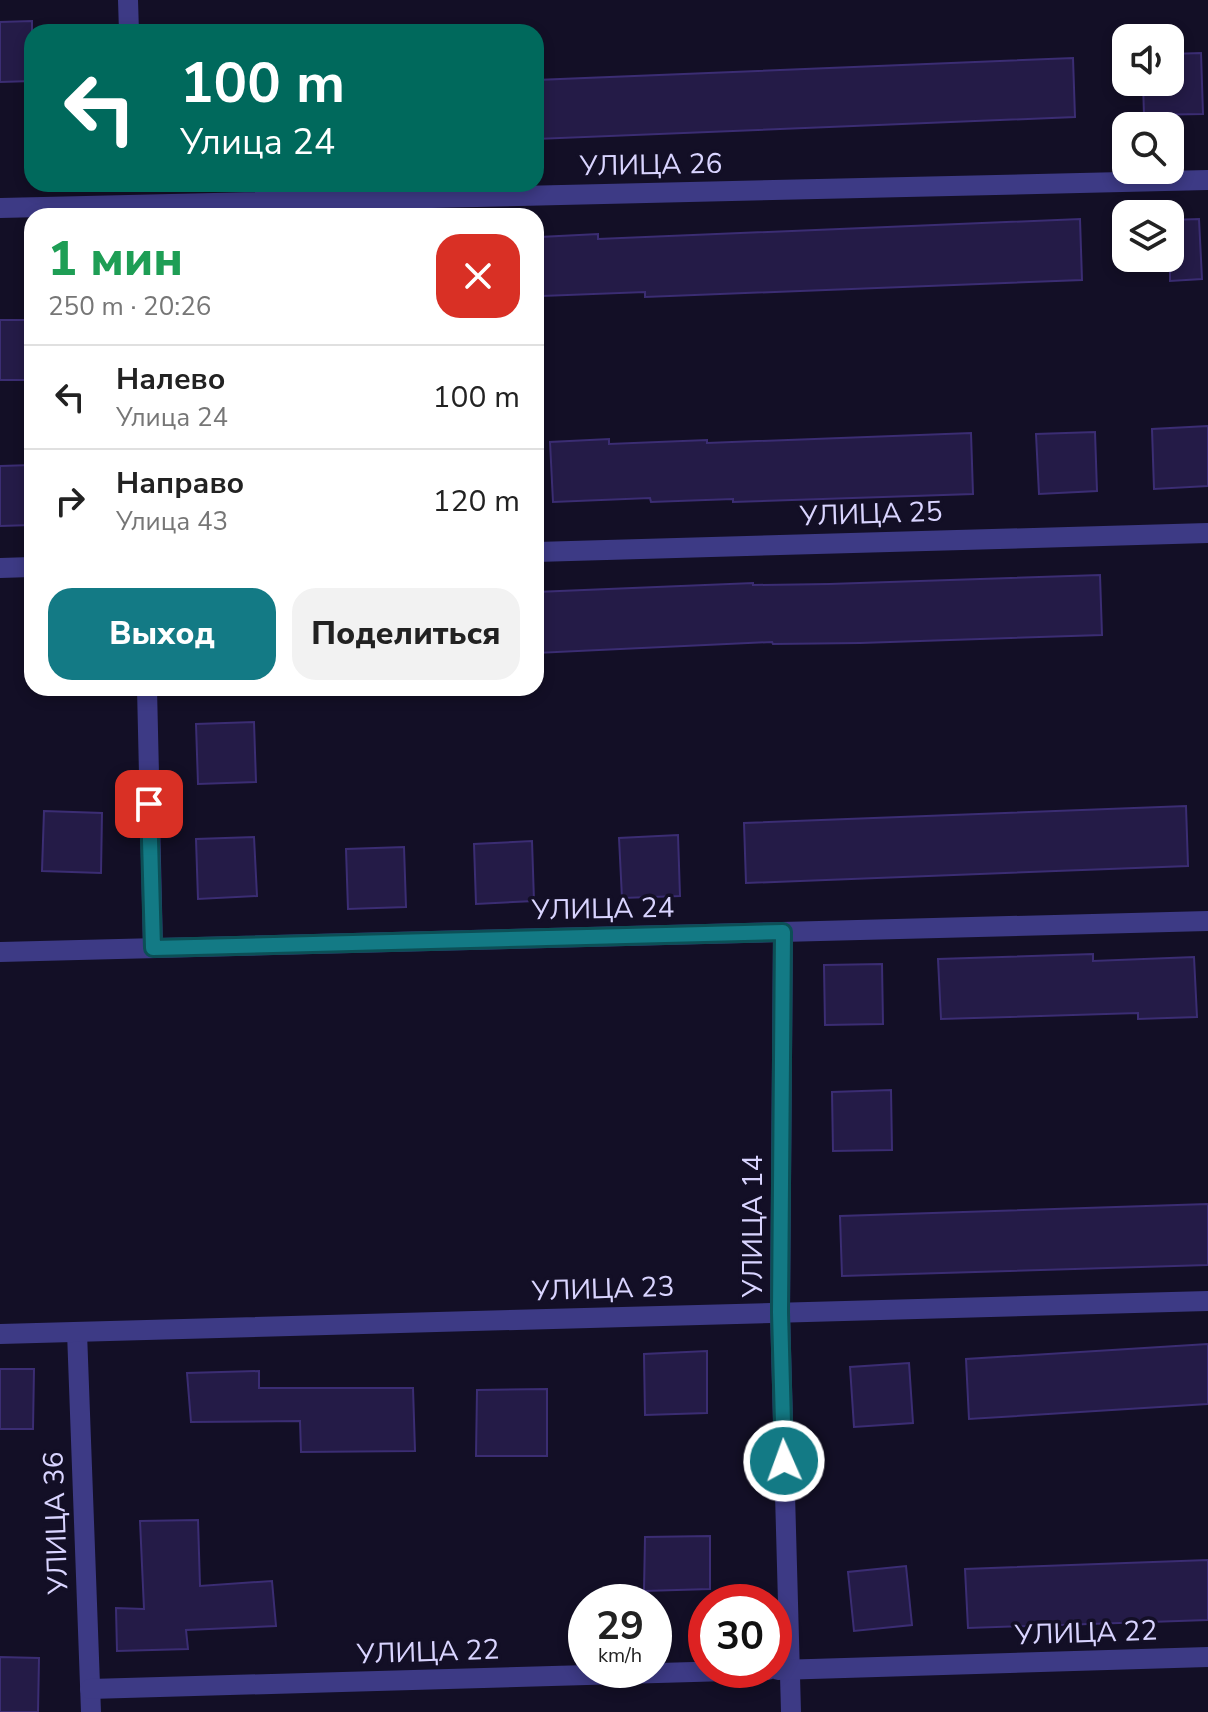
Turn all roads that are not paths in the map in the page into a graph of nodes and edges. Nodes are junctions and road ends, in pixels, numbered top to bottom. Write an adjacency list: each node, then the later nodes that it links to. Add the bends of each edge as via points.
1 (128, 0): 2 (street)
2 (129, 24)
3 (1208, 180): 5 (street, УЛИЦА 26)
4 (0, 208): 6 (street, УЛИЦА 26)
5 (236, 208)
6 (24, 209)
7 (1208, 533): 8 (street, УЛИЦА 25)
8 (544, 552)
9 (24, 567): 10 (street)
10 (0, 568)
11 (147, 696): 14 (street)
12 (1208, 921): 13 (street, УЛИЦА 24)
13 (783, 932): 14 (street, УЛИЦА 24); 17 (street, УЛИЦА 14)
14 (153, 948): 15 (street, УЛИЦА 24)
15 (0, 952)
16 (1208, 1301): 17 (street, УЛИЦА 23)
17 (780, 1312): 18 (street, УЛИЦА 23); 20 (street, УЛИЦА 14)
18 (77, 1332): 19 (street, УЛИЦА 23); 25 (street, УЛИЦА 36)
19 (0, 1334)
20 (778, 1584)
21 (1208, 1657): 22 (street, УЛИЦА 22)
22 (792, 1670)
23 (688, 1672): 25 (street, УЛИЦА 22)
24 (783, 1688): 27 (street, УЛИЦА 14)
25 (90, 1689): 26 (street, УЛИЦА 36)
26 (91, 1712)
27 (791, 1712)

